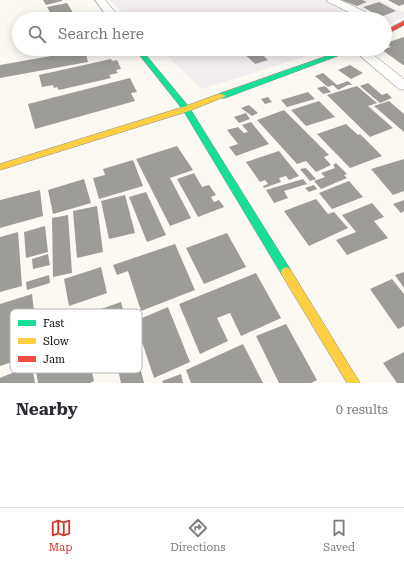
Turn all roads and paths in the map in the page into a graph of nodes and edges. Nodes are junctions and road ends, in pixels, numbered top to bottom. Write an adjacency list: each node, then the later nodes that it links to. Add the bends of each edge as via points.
1 (100, 0): 3 (street)
2 (332, 0): 4 (street)
3 (109, 12)
4 (357, 12)
5 (404, 23): 6 (street)
6 (392, 28)
7 (144, 56): 11 (street)
8 (334, 56): 11 (street)
9 (367, 56): 10 (street)
10 (403, 83)
11 (186, 109): 12 (street); 13 (street)
12 (0, 167)
13 (354, 383)

